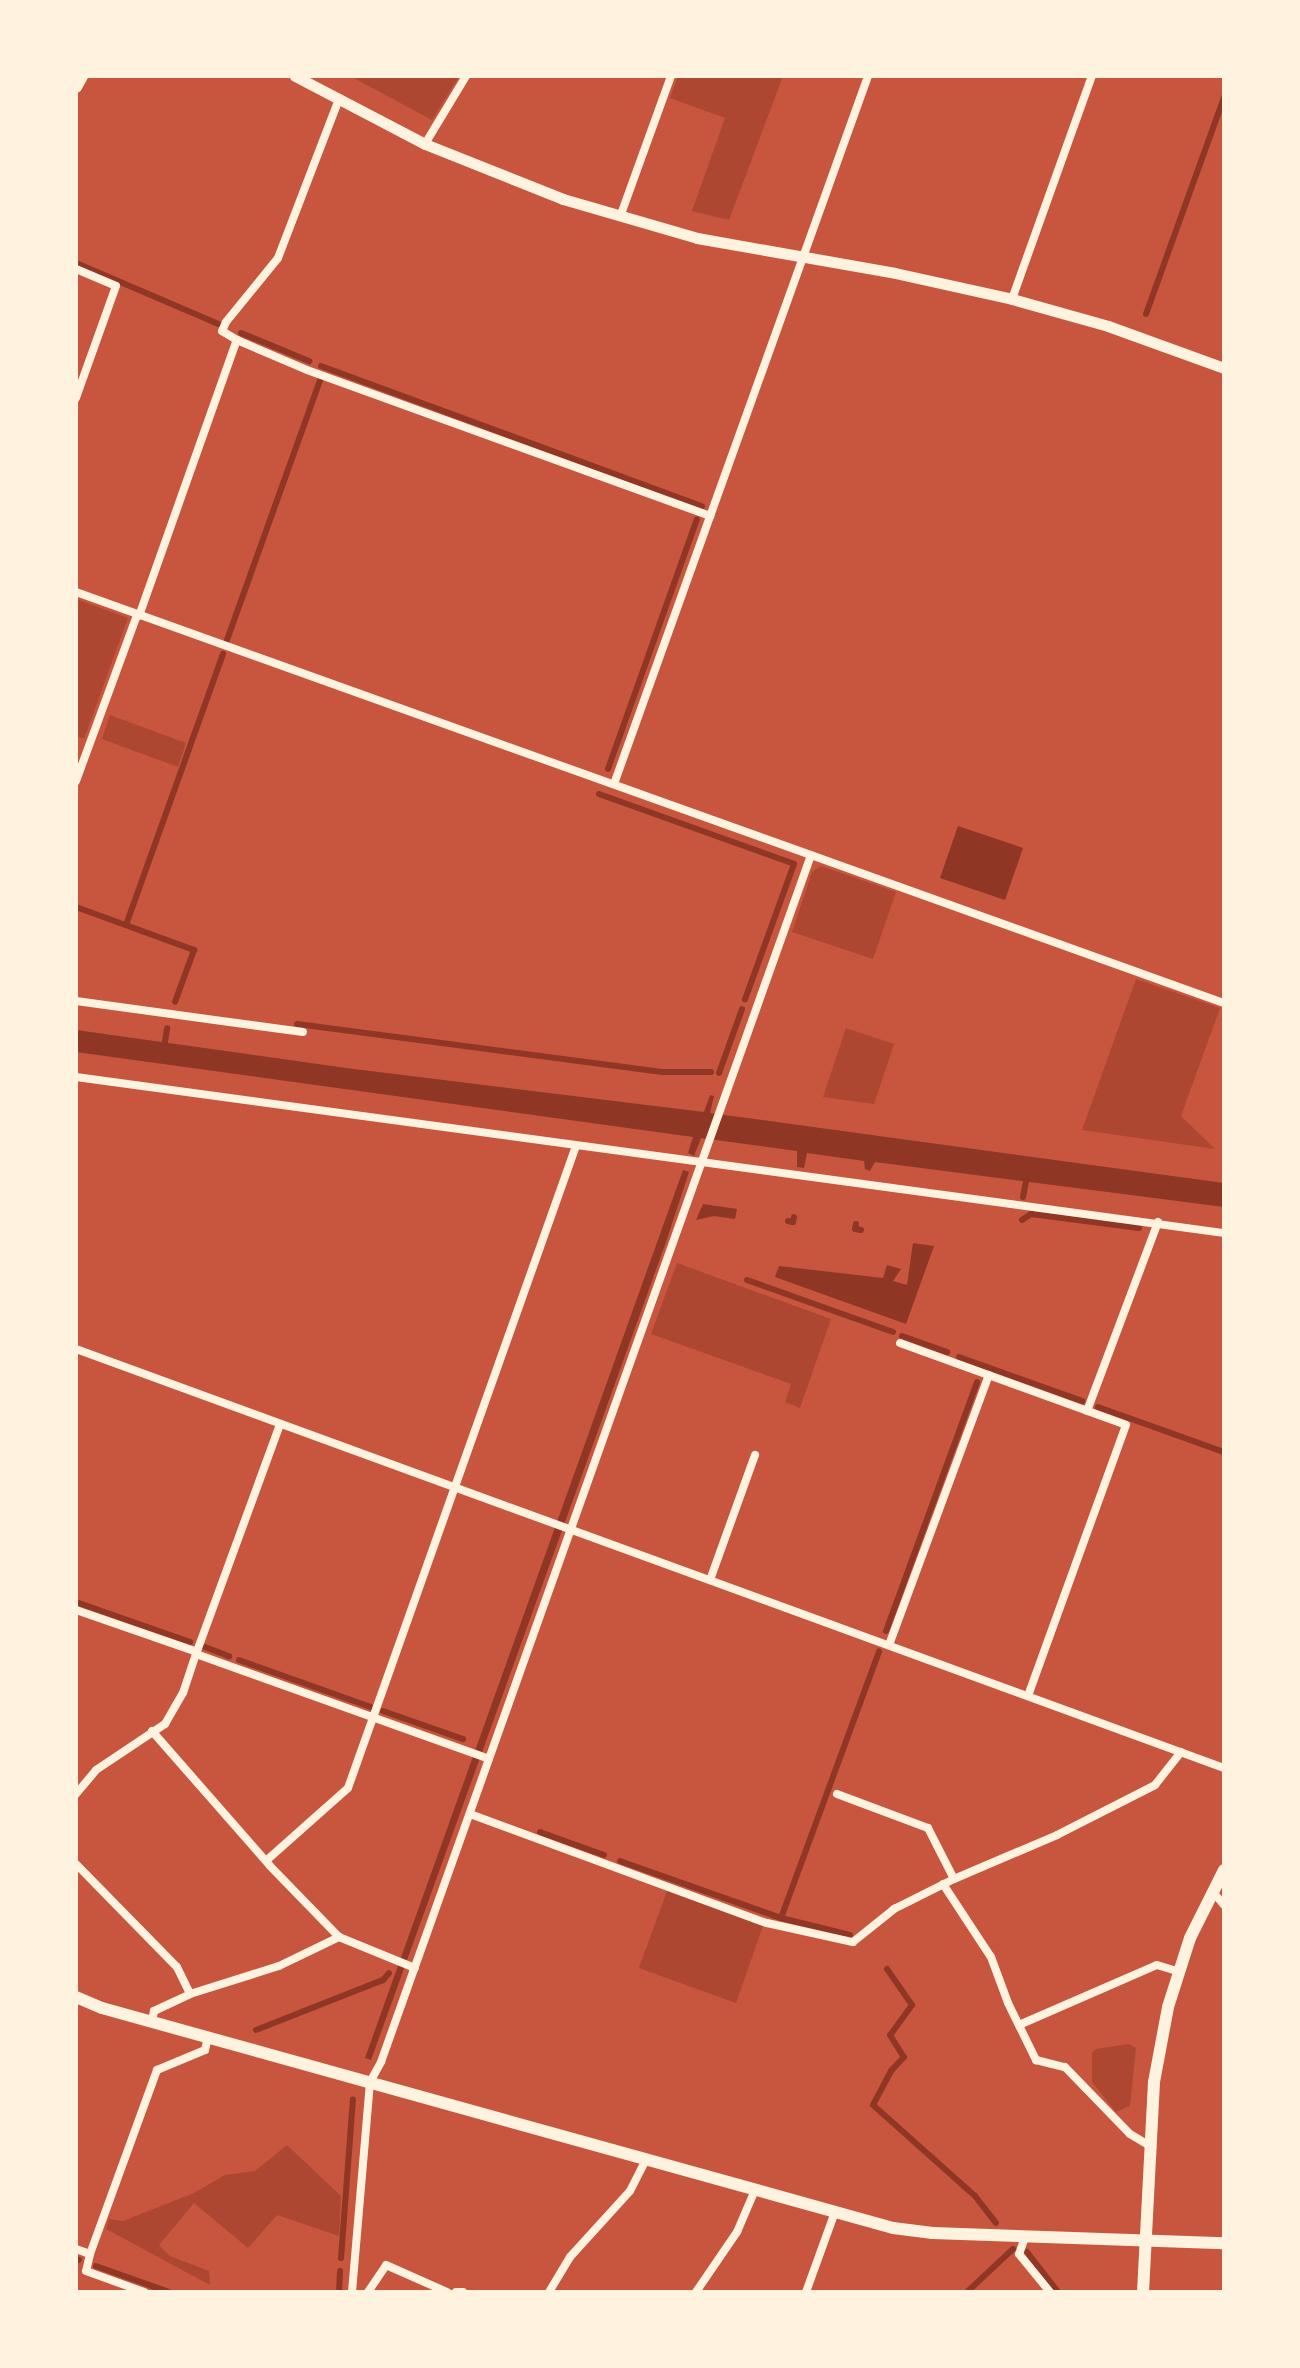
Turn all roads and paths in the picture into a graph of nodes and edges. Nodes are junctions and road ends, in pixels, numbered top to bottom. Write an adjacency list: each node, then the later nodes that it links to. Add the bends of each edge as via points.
1 (82, 76): 7 (main road)
2 (295, 76): 8 (street)
3 (466, 76): 9 (street)
4 (671, 76): 10 (street)
5 (868, 76): 11 (street)
6 (1092, 76): 13 (street)
7 (76, 87)
8 (339, 99): 9 (street); 14 (street, via 278,258 222,331)
9 (425, 144): 10 (street)
10 (620, 217): 11 (street, via 697,238)
11 (804, 257): 13 (street); 17 (street)
12 (76, 269): 16 (street, via 116,286)
13 (1012, 299): 15 (street, via 1108,326)
14 (237, 340): 17 (street); 19 (street)
15 (1224, 368)
16 (76, 398)
17 (710, 516): 21 (street)
18 (76, 592): 19 (street)
19 (138, 615): 20 (street); 21 (street)
20 (76, 781)
21 (614, 784): 22 (street)
22 (811, 855): 24 (street); 28 (street)
23 (76, 1001): 25 (street)
24 (1224, 1003)
25 (303, 1032)
26 (76, 1077): 27 (street)
27 (576, 1146): 28 (street); 37 (street)
28 (703, 1162): 29 (street); 38 (street)
29 (1158, 1222): 30 (street); 34 (street)
30 (1224, 1233)
31 (900, 1343): 33 (street)
32 (76, 1349): 35 (street)
33 (989, 1375): 34 (street); 41 (street)
34 (1087, 1411): 43 (street, via 1126,1425)
35 (280, 1424): 37 (street); 42 (street)
36 (755, 1455): 39 (street)
37 (455, 1487): 38 (street); 44 (street)
38 (569, 1528): 39 (street); 47 (street)
39 (710, 1580): 41 (street)
40 (76, 1610): 42 (street)
41 (889, 1645): 43 (street)
42 (196, 1653): 44 (street); 45 (street, via 183,1693 165,1724)
43 (1028, 1696): 46 (street)
44 (374, 1718): 47 (street); 52 (street, via 348,1788)
45 (152, 1731): 49 (street, via 96,1770); 52 (street)
46 (1181, 1752): 48 (street); 55 (street, via 1155,1785)
47 (486, 1758): 51 (street)
48 (1224, 1768)
49 (76, 1794)
50 (837, 1794): 55 (street, via 928,1828)
51 (470, 1814): 56 (street, via 767,1923 853,1942 894,1909); 60 (street)
52 (267, 1860): 59 (street)
53 (76, 1864): 62 (street, via 177,1967)
54 (1224, 1870): 57 (main road)
55 (954, 1879): 56 (street)
56 (943, 1884): 65 (street, via 991,1957)
57 (1213, 1892): 58 (street); 61 (main road)
58 (1224, 1905)
59 (339, 1937): 60 (street); 62 (street, via 279,1966)
60 (411, 1967): 67 (street)
61 (1180, 1972): 65 (street, via 1157,1965); 68 (main road, via 1154,2082)
62 (190, 1994): 64 (street, via 154,2011)
63 (76, 1997): 64 (main road)
64 (152, 2022): 66 (main road)
65 (1019, 2025): 68 (street, via 1036,2060 1065,2067 1130,2134)
66 (208, 2037): 67 (main road); 76 (street, via 205,2050 157,2070)
67 (370, 2082): 69 (main road); 78 (street)
68 (1152, 2147): 73 (main road)
69 (646, 2159): 70 (main road); 83 (street, via 630,2191 570,2257)
70 (755, 2190): 71 (main road); 84 (street, via 737,2232)
71 (835, 2212): 72 (main road, via 906,2229); 85 (street)
72 (1025, 2237): 73 (main road); 86 (street, via 1019,2254)
73 (1148, 2240): 74 (main road); 87 (main road)
74 (1224, 2243)
75 (76, 2249): 76 (street)
76 (90, 2254): 77 (street, via 86,2271)
77 (144, 2292)
78 (352, 2292)
79 (368, 2292): 80 (street, via 386,2265)
80 (447, 2292)
81 (456, 2292): 82 (street)
82 (463, 2292)
83 (549, 2292)
84 (696, 2292)
85 (806, 2292)
86 (1050, 2292)
87 (1143, 2292)

